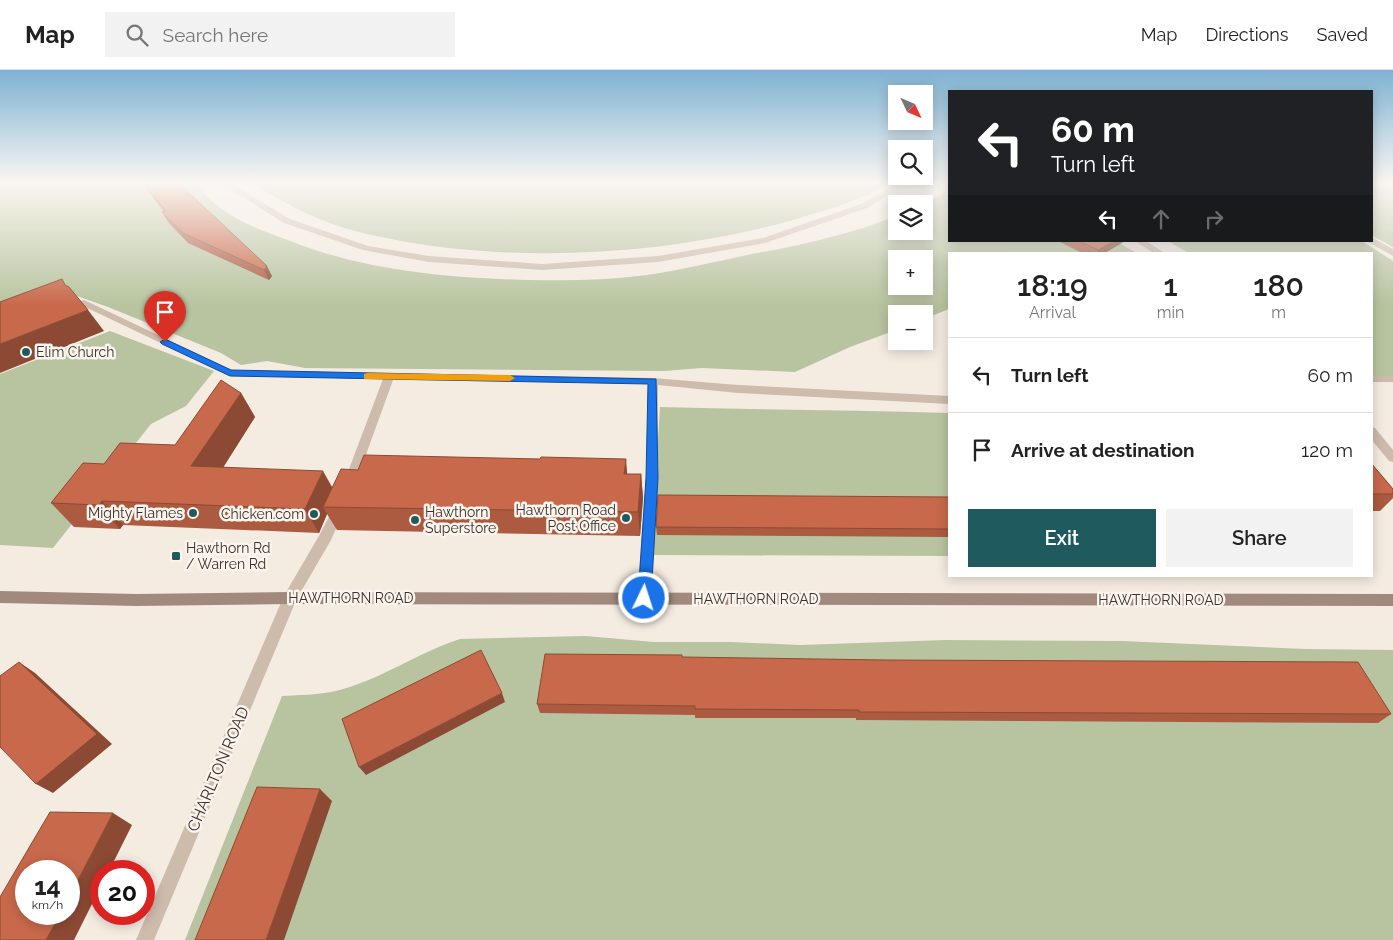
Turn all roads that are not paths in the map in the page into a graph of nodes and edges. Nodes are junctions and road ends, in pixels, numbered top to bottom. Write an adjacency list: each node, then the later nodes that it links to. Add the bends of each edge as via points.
1 (295, 224): 2 (street, via 366,248 428,259 542,267 658,259 765,240)
2 (813, 224)
3 (1373, 241): 6 (street)
4 (1141, 242): 5 (street)
5 (1158, 252)
6 (1393, 252)
7 (84, 302): 8 (street, via 230,373)
8 (389, 377): 11 (street); 15 (street, CHARLTON ROAD, via 330,528)
9 (1373, 379): 10 (street)
10 (1393, 379)
11 (653, 381): 12 (street, via 738,390); 16 (street, via 652,478)
12 (948, 400)
13 (1373, 433): 14 (street)
14 (1393, 458)
15 (290, 598): 16 (street, HAWTHORN ROAD); 17 (street, HAWTHORN ROAD); 19 (street, CHARLTON ROAD)
16 (644, 598): 18 (street, HAWTHORN ROAD)
17 (1, 599)
18 (1393, 600)
19 (146, 940)

